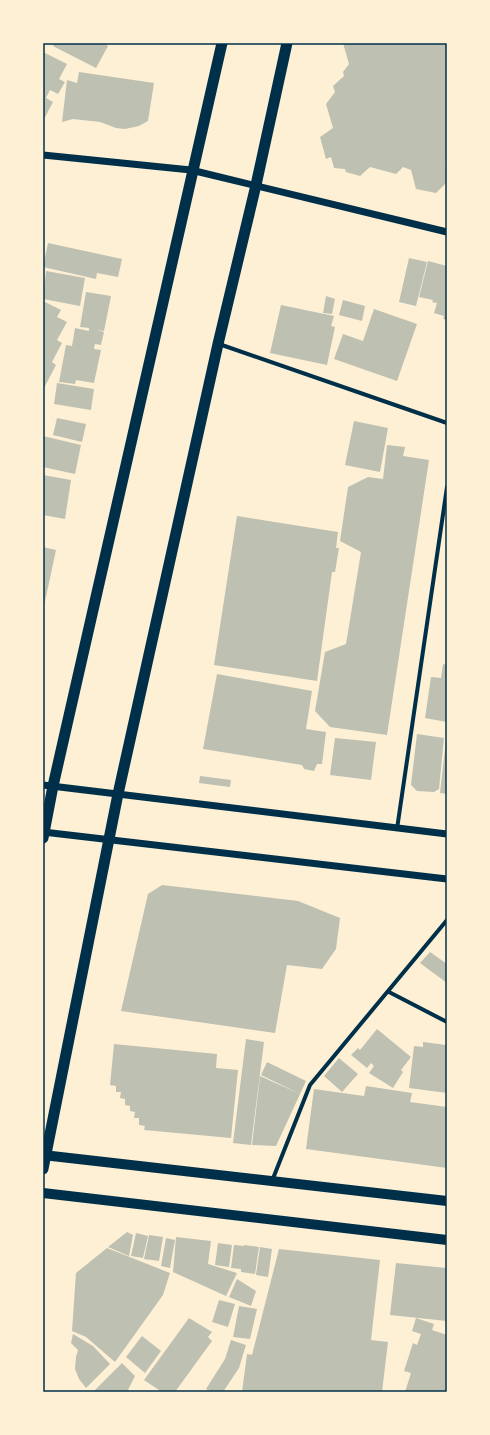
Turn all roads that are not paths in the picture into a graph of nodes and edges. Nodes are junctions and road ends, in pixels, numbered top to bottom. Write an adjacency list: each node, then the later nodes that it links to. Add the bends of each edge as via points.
1 (222, 43): 4 (highway)
2 (287, 43): 5 (highway)
3 (43, 155): 4 (street)
4 (191, 170): 5 (street); 10 (highway)
5 (256, 185): 6 (street); 7 (highway)
6 (447, 232)
7 (218, 344): 8 (street); 11 (highway)
8 (447, 423)
9 (447, 487): 12 (street)
10 (48, 786): 11 (street); 13 (highway)
11 (118, 794): 12 (street); 15 (highway)
12 (397, 829): 14 (street)
13 (43, 834): 15 (street)
14 (447, 834)
15 (109, 838): 16 (street); 20 (highway)
16 (447, 879)
17 (447, 920): 18 (street)
18 (389, 992): 19 (street); 22 (street, via 310,1085)
19 (447, 1022)
20 (45, 1156): 21 (highway); 22 (main road)
21 (43, 1169)
22 (272, 1182): 24 (main road)
23 (43, 1194): 25 (main road)
24 (447, 1201)
25 (447, 1240)

